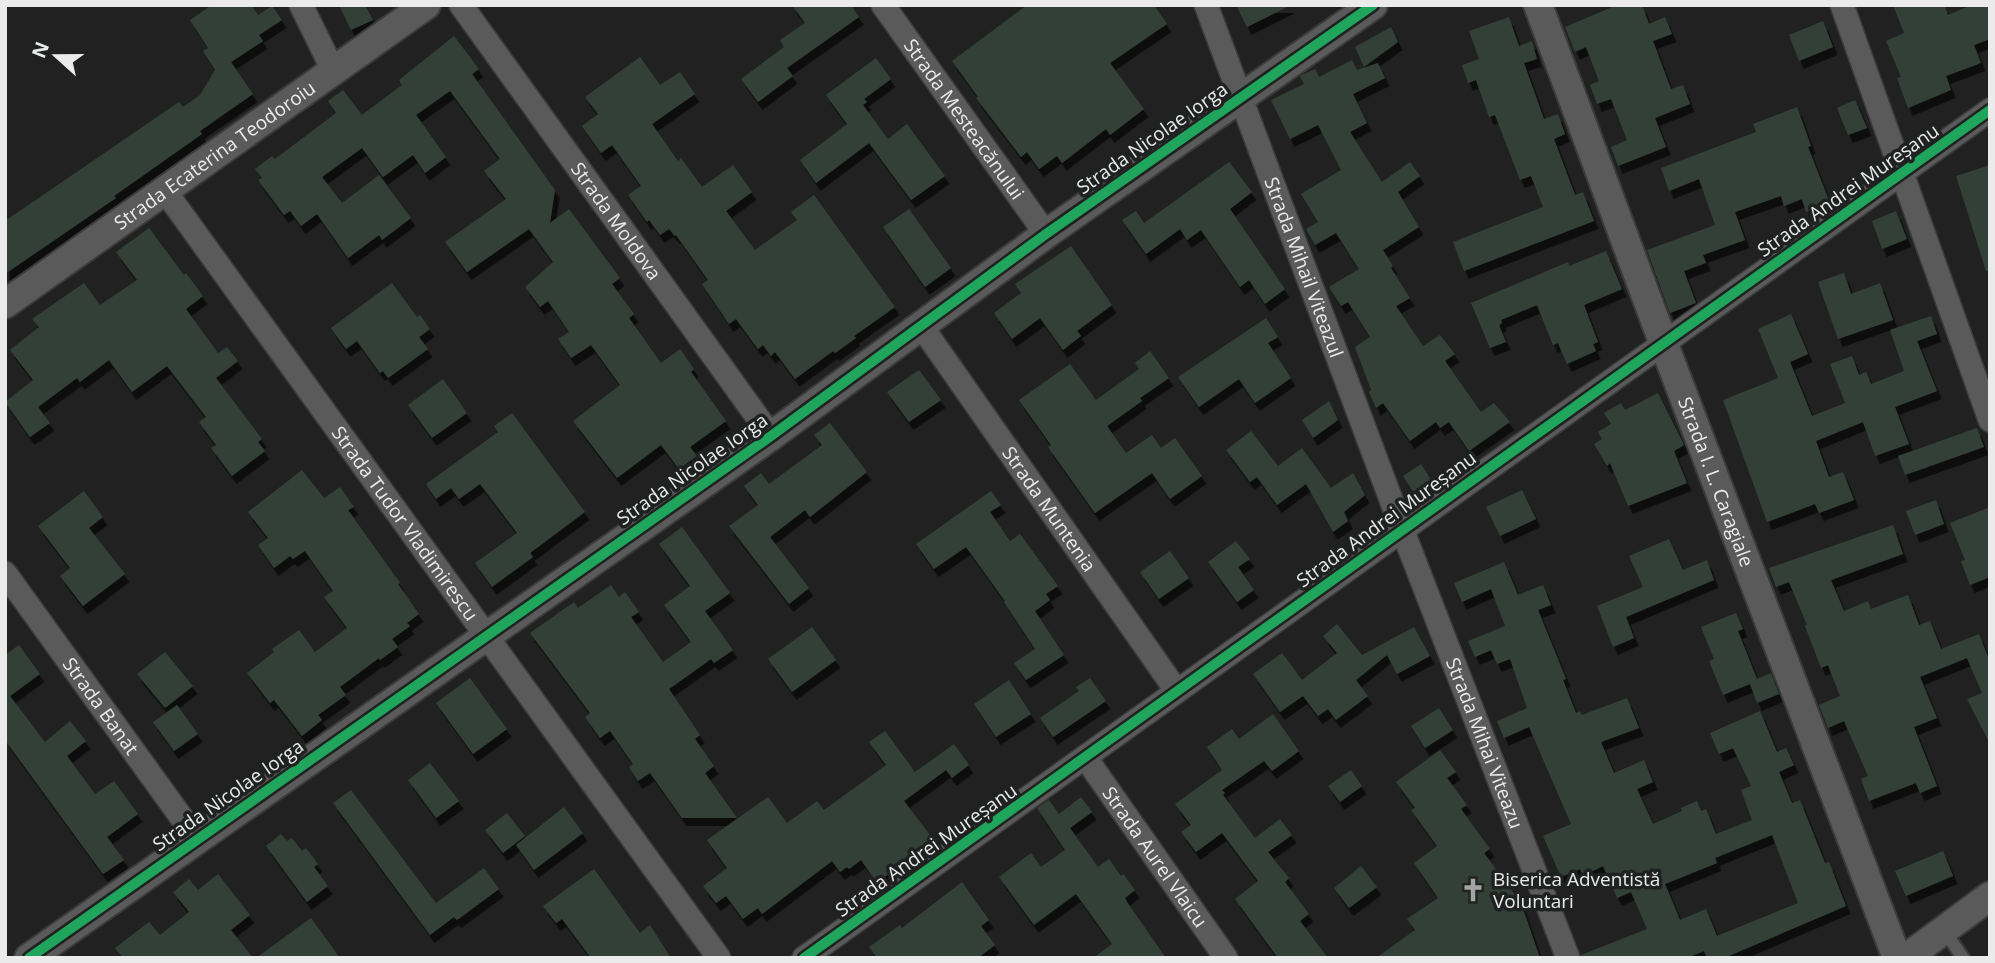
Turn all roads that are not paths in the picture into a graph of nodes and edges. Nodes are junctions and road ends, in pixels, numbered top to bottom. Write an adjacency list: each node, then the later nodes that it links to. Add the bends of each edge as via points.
1 (301, 5): 9 (street)
2 (426, 5): 9 (street, Strada Ecaterina Teodoroiu)
3 (461, 5): 19 (street, Strada Moldova)
4 (883, 5): 14 (street, Strada Mesteacănului)
5 (1206, 5): 10 (street, Strada Mihail Viteazul)
6 (1373, 5): 10 (street, Strada Nicolae Iorga)
7 (1538, 5): 17 (street, Strada I. L. Caragiale)
8 (1842, 5): 12 (street)
9 (333, 70): 13 (street, Strada Ecaterina Teodoroiu)
10 (1241, 97): 14 (street, Strada Nicolae Iorga); 20 (street, Strada Mihail Viteazul)
11 (1990, 110): 12 (street, Strada Andrei Mureșanu)
12 (1902, 173): 17 (street, Strada Andrei Mureșanu); 18 (street)
13 (165, 191): 15 (street, Strada Ecaterina Teodoroiu); 22 (street, Strada Tudor Vladimirescu)
14 (1046, 234): 16 (street, Strada Nicolae Iorga)
15 (5, 304)
16 (922, 327): 19 (street, Strada Nicolae Iorga); 23 (street, Strada Muntenia)
17 (1663, 342): 20 (street, Strada Andrei Mureșanu); 33 (street, Strada I. L. Caragiale)
18 (1990, 421)
19 (771, 436): 22 (street, Strada Nicolae Iorga)
20 (1402, 529): 23 (street, Strada Andrei Mureșanu); 32 (street, Strada Mihai Viteazu)
21 (5, 573): 25 (street, Strada Banat)
22 (486, 634): 25 (street, Strada Nicolae Iorga); 29 (street, Strada Tudor Vladimirescu)
23 (1176, 690): 24 (street, Strada Andrei Mureșanu)
24 (1085, 757): 30 (street, Strada Andrei Mureșanu); 31 (street, Strada Aurel Vlaicu)
25 (197, 839): 28 (street, Strada Nicolae Iorga)
26 (1990, 896): 27 (street)
27 (1944, 930): 34 (street); 35 (lane)
28 (29, 958)
29 (719, 958)
30 (804, 958)
31 (1226, 958)
32 (1568, 958)
33 (1897, 958)
34 (1906, 958)
35 (1964, 958)

